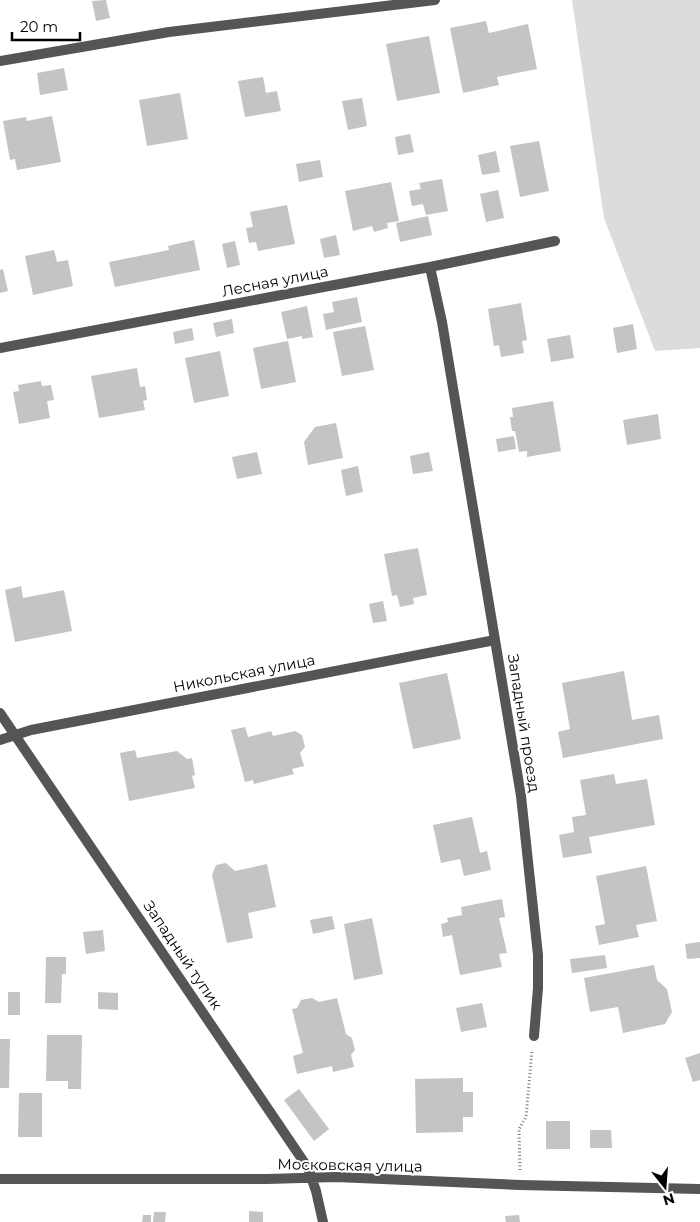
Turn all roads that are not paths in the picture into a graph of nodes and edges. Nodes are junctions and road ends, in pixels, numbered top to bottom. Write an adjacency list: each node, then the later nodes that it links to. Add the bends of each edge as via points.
1 (435, 0): 2 (street, via 170,32)
2 (0, 61)
3 (555, 241): 4 (street, Лесная улица)
4 (430, 267): 5 (street, Лесная улица); 6 (street, Западный проезд)
5 (0, 348)
6 (495, 640): 8 (street, Никольская улица); 10 (street, Западный проезд, via 521,796 538,955)
7 (0, 713): 8 (street, Западный тупик)
8 (15, 735): 9 (street, Никольская улица); 11 (street, Западный тупик)
9 (0, 740)
10 (534, 1036)
11 (312, 1178): 12 (street, Московская улица); 13 (street, Московская улица); 14 (street, Западный тупик)
12 (0, 1179)
13 (700, 1189)
14 (323, 1222)

